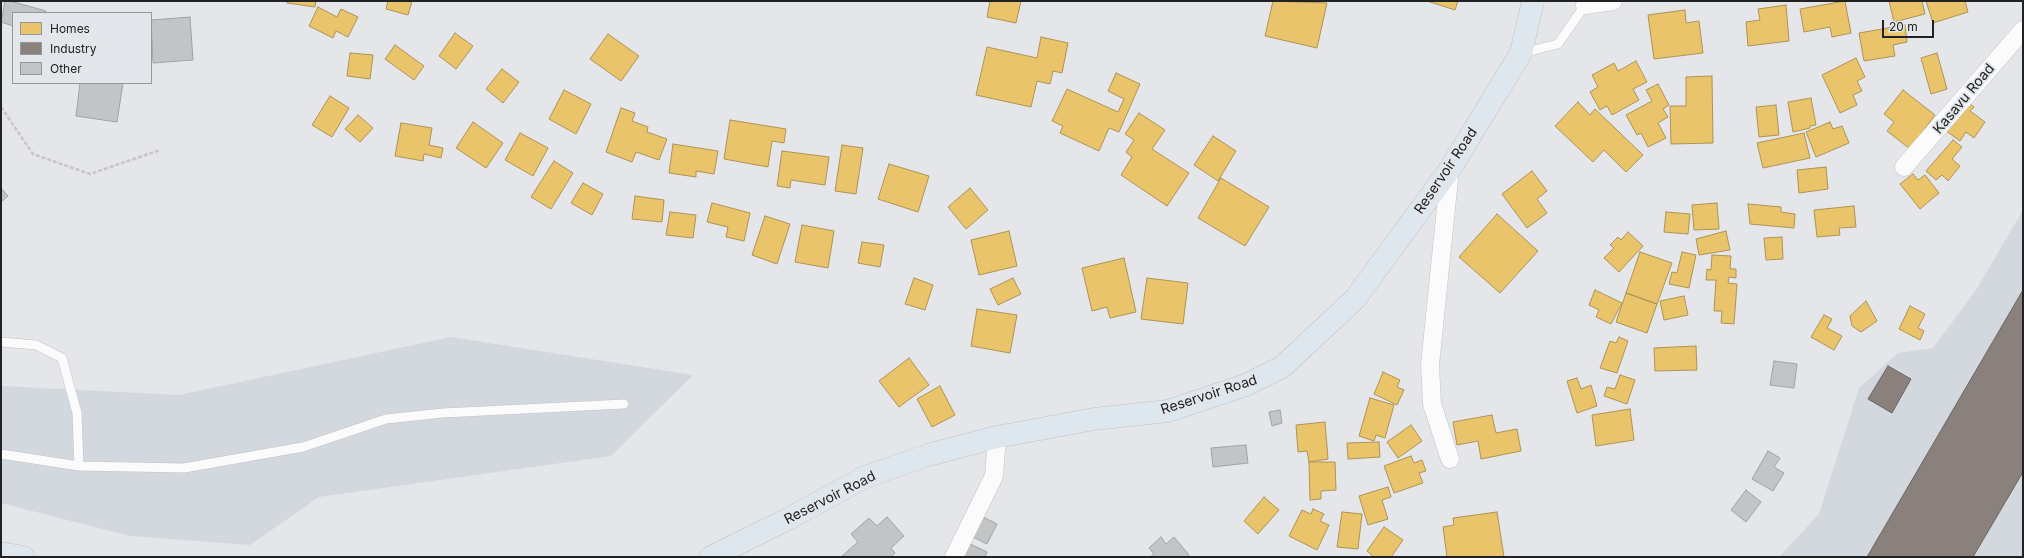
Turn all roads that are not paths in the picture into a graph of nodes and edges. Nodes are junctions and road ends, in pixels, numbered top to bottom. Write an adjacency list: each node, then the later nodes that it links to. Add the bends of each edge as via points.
1 (1533, 1): 5 (highway, Reservoir Road)
2 (1613, 1): 3 (street)
3 (1584, 3): 5 (lane, via 1558,44)
4 (2023, 30): 6 (street, Kasavu Road)
5 (1521, 53): 7 (highway, Reservoir Road)
6 (1904, 167)
7 (1450, 169): 10 (highway, Reservoir Road, via 1356,299 1282,367 1246,385 1168,411 1094,419); 12 (street, via 1430,365 1432,404)
8 (1, 342): 13 (lane, via 36,345 62,358 77,413)
9 (624, 404): 13 (lane, via 443,413 386,419 302,447 184,468)
10 (997, 437): 16 (highway, Reservoir Road, via 928,455 865,477); 17 (street, via 994,476)
11 (1, 454): 13 (lane)
12 (1450, 459)
13 (79, 466)
14 (1, 553): 15 (highway)
15 (23, 557)
16 (711, 557)
17 (954, 557)

